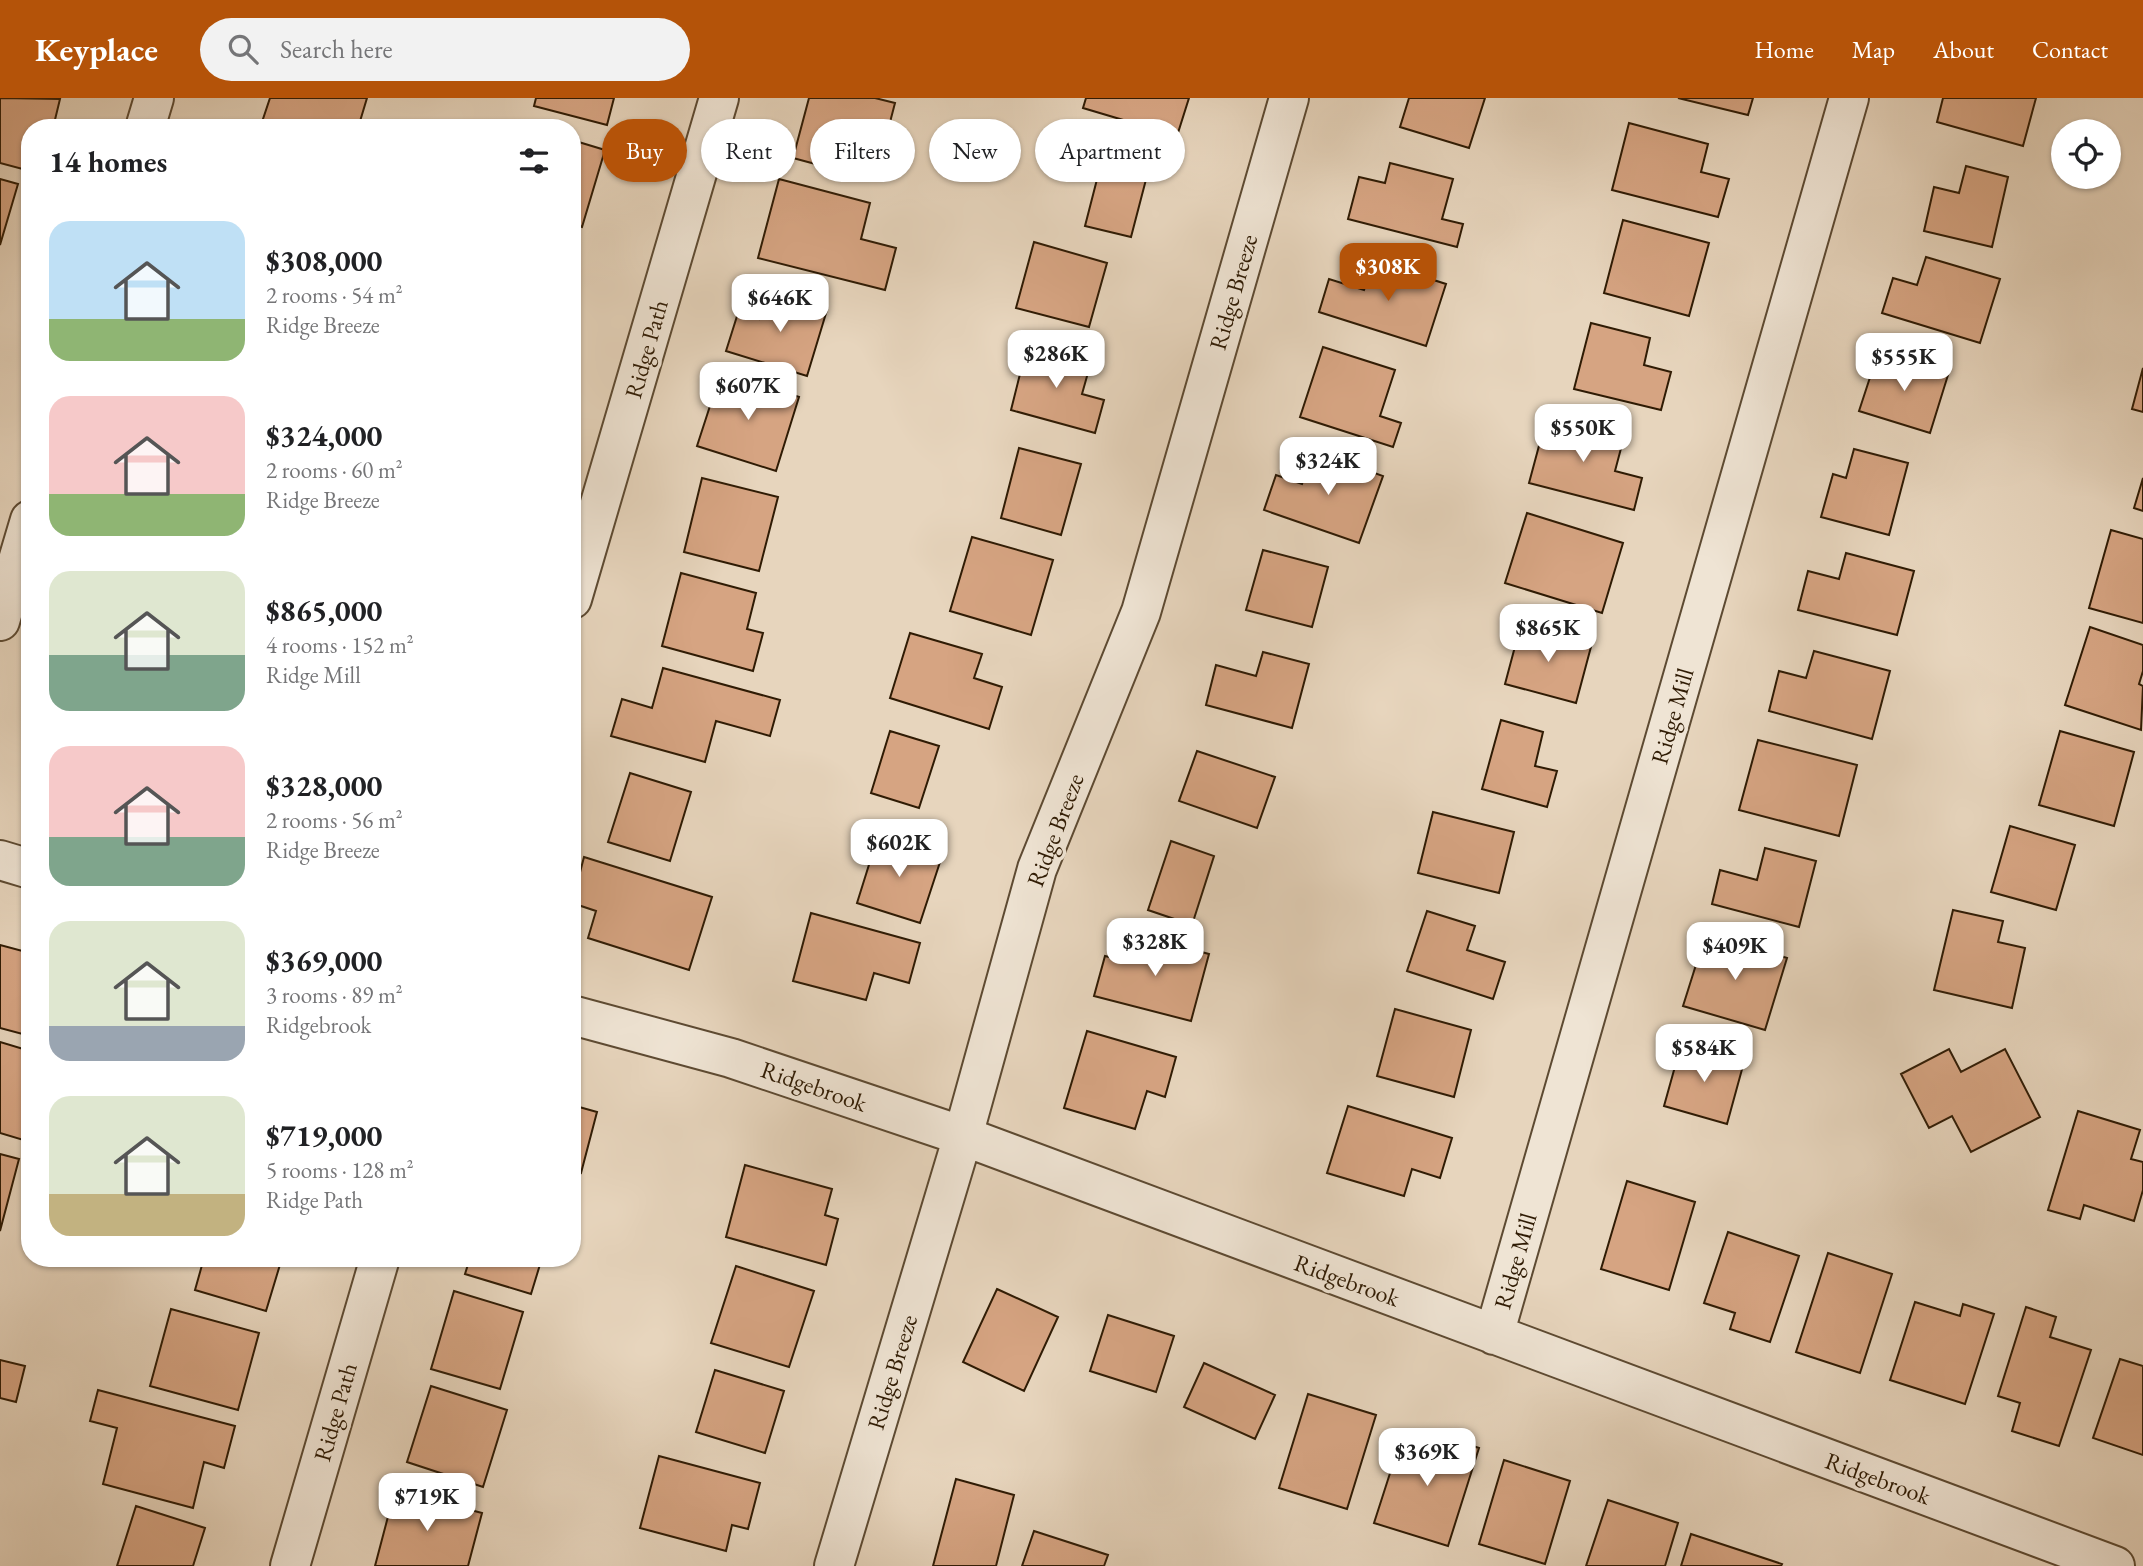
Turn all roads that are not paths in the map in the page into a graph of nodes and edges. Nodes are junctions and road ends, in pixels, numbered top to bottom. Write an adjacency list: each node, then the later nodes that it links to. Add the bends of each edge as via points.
1 (154, 98): 5 (street)
2 (719, 98): 7 (street, Ridge Path)
3 (1289, 98): 12 (street, Ridge Breeze, via 1142,612 1037,869)
4 (1849, 98): 14 (street, Ridge Mill)
5 (148, 119)
6 (21, 550): 8 (street)
7 (581, 568)
8 (0, 621)
9 (0, 860): 10 (street)
10 (21, 866)
11 (581, 1017): 12 (street, Ridgebrook, via 731,1058)
12 (963, 1136): 14 (street, Ridgebrook); 16 (street, Ridge Breeze)
13 (377, 1267): 15 (street, Ridge Path)
14 (1494, 1335): 17 (street, Ridgebrook)
15 (290, 1566)
16 (834, 1566)
17 (2115, 1566)

